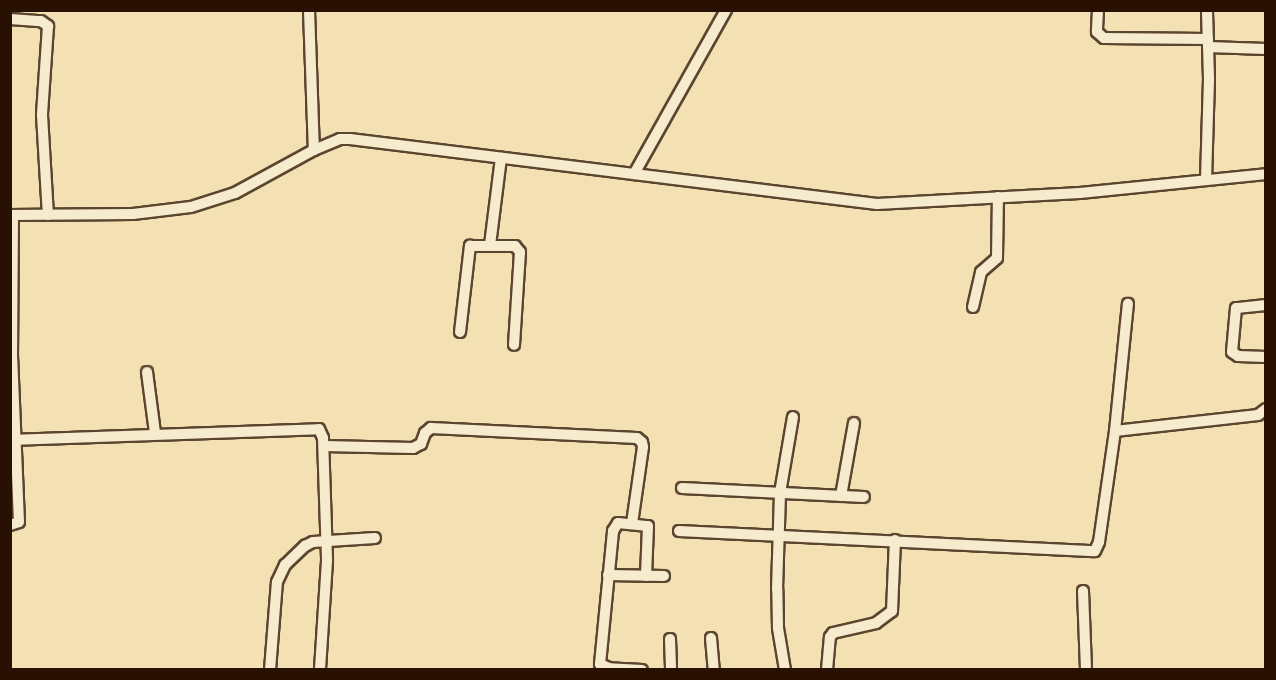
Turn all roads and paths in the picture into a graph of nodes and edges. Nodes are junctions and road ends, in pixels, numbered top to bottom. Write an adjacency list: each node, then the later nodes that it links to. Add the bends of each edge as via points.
1 (309, 10): 9 (street)
2 (726, 10): 11 (street)
3 (1098, 10): 7 (street, via 1097,32 1104,38)
4 (1207, 10): 7 (street)
5 (33, 15): 6 (street); 15 (street, via 48,26 42,115)
6 (10, 20)
7 (1208, 43): 8 (street); 13 (street)
8 (1266, 49)
9 (314, 150): 10 (street, via 350,139); 15 (street, via 235,193 191,207 133,214)
10 (501, 158): 11 (street); 17 (street)
11 (633, 174): 14 (street, via 877,204)
12 (1266, 174): 13 (street)
13 (1206, 180): 14 (street)
14 (998, 197): 20 (street, via 997,258 981,272)
15 (48, 214): 16 (street)
16 (12, 215): 30 (street)
17 (490, 245): 21 (street, via 473,244 468,250); 22 (street, via 519,248)
18 (1128, 304): 28 (street)
19 (1266, 305): 23 (street, via 1236,308 1232,351 1238,356)
20 (973, 307)
21 (460, 332)
22 (514, 345)
23 (1266, 357)
24 (147, 372): 29 (street)
25 (1266, 409): 28 (street, via 1258,415)
26 (793, 417): 33 (street)
27 (854, 423): 34 (street)
28 (1115, 431): 41 (street, via 1095,551)
29 (154, 433): 30 (street); 31 (street, via 314,428 322,432)
30 (14, 440): 37 (street, via 19,522)
31 (324, 446): 36 (street, via 413,448 421,444 430,428 637,438 643,447); 42 (street)
32 (682, 488): 33 (street)
33 (780, 493): 34 (street); 39 (street)
34 (842, 496): 35 (street)
35 (864, 497)
36 (632, 523): 43 (street, via 615,525); 44 (street, via 644,524 649,531)
37 (10, 525)
38 (679, 531): 39 (street)
39 (778, 535): 41 (street); 54 (street, via 777,612)
40 (375, 538): 42 (street)
41 (895, 540): 55 (street, via 892,611 876,623 833,633)
42 (326, 541): 49 (street, via 305,546 280,572); 50 (street)
43 (608, 575): 44 (street); 51 (street, via 600,664)
44 (646, 576): 45 (street)
45 (664, 576)
46 (1083, 591): 56 (street)
47 (711, 638): 53 (street)
48 (670, 639): 52 (street)
49 (270, 669)
50 (320, 669)
51 (642, 669)
52 (671, 669)
53 (714, 669)
54 (786, 669)
55 (827, 669)
56 (1086, 669)

